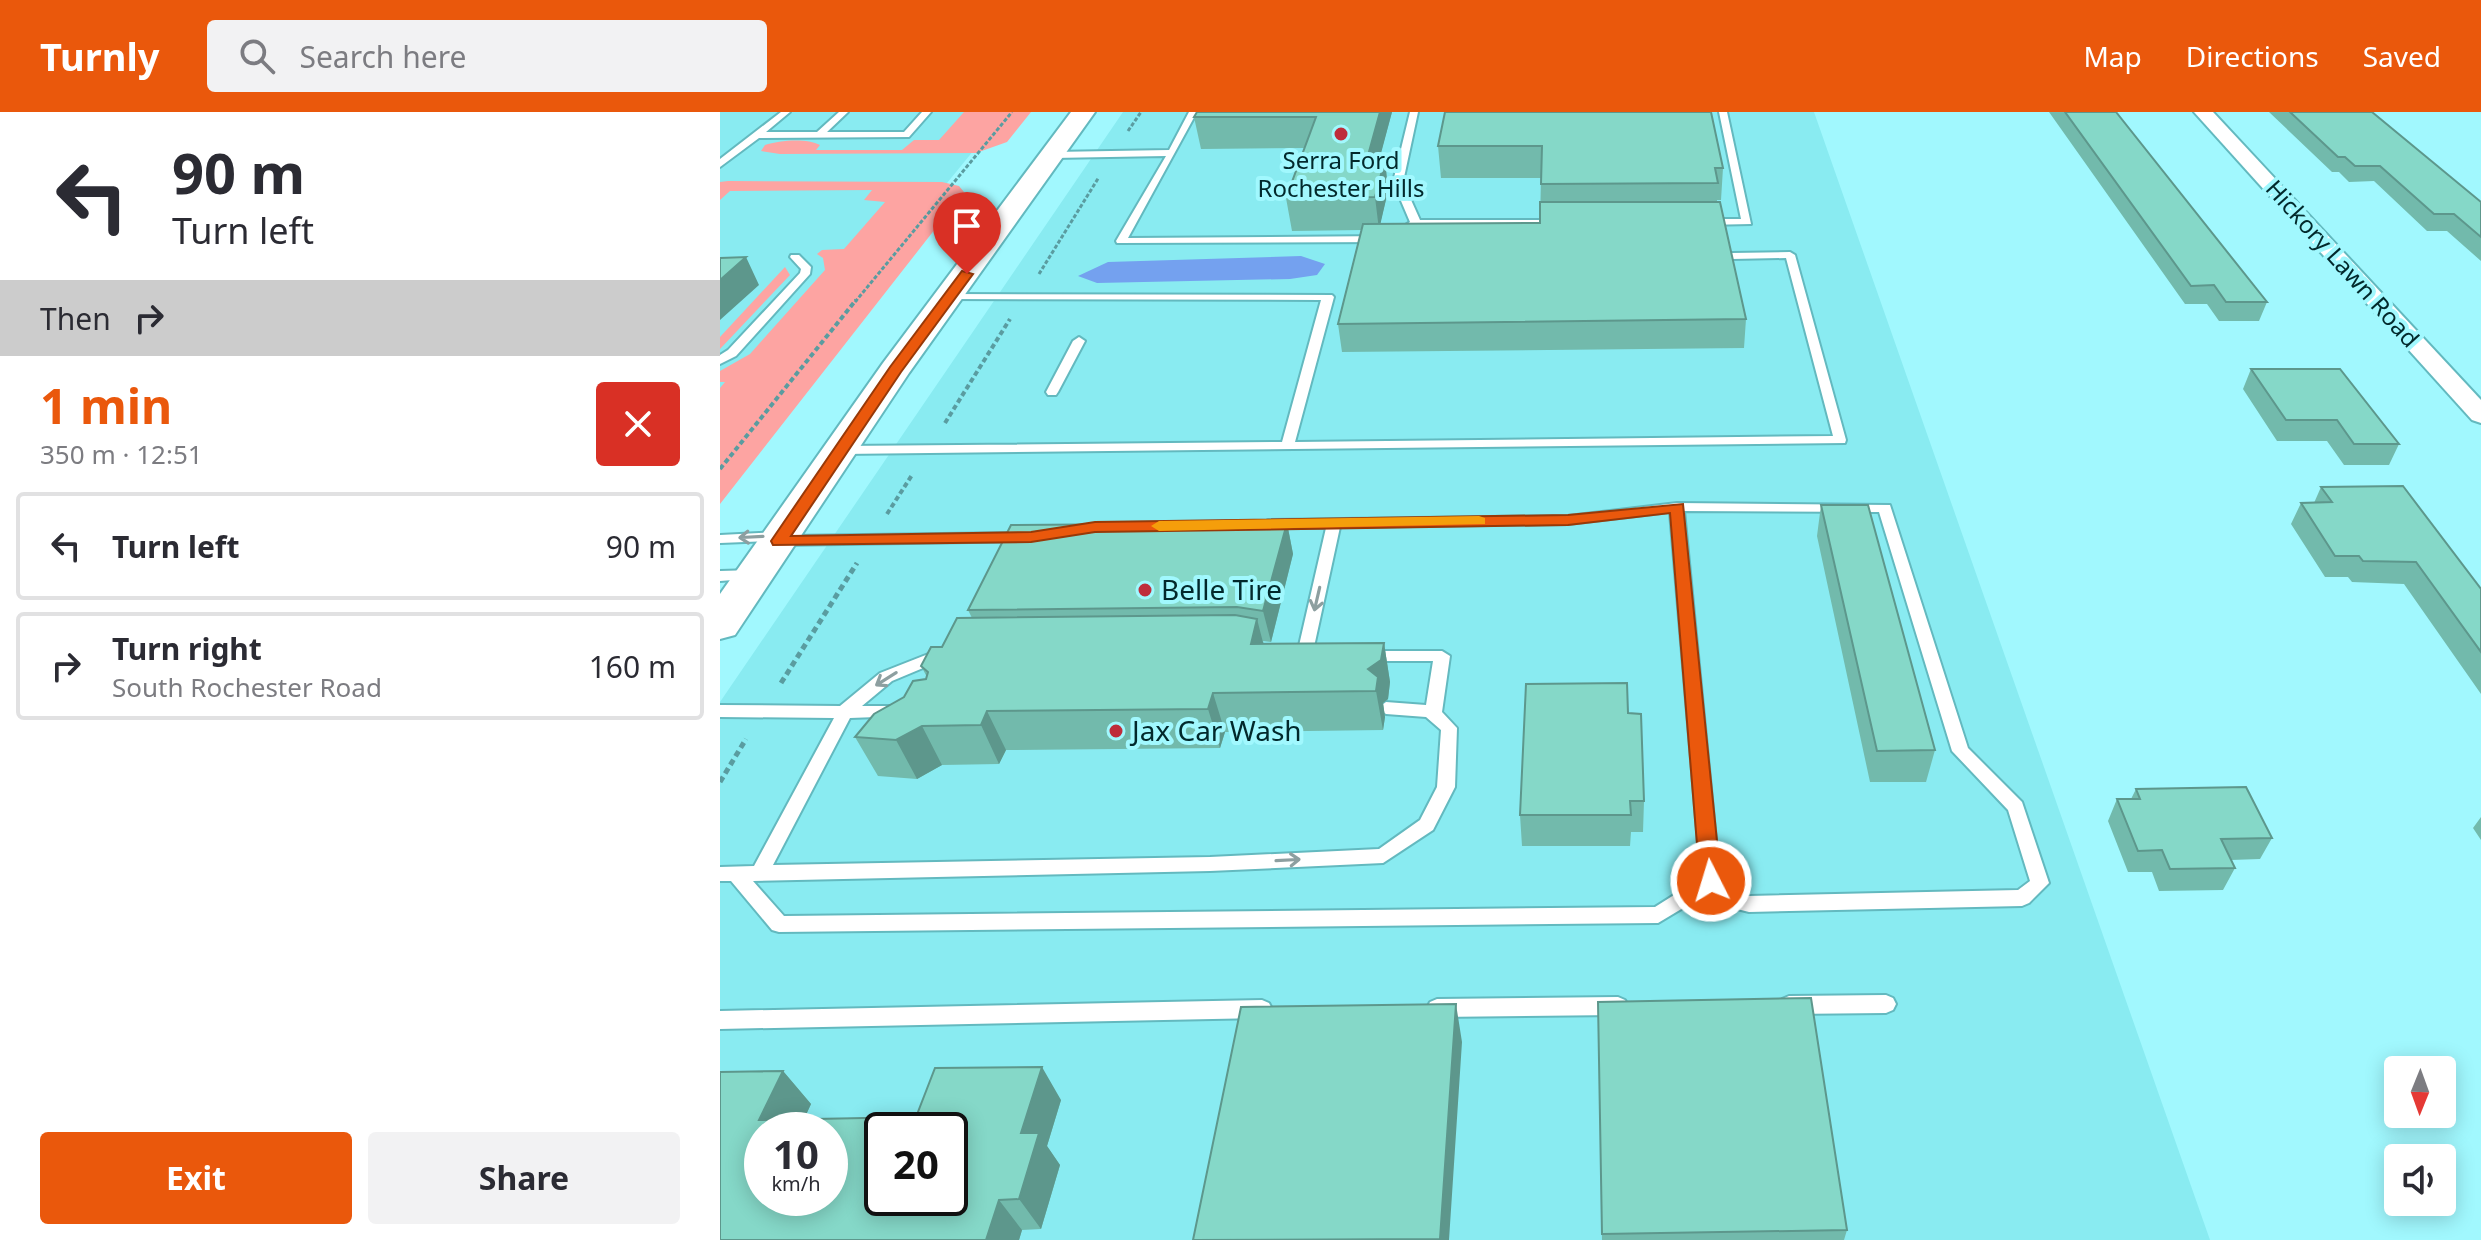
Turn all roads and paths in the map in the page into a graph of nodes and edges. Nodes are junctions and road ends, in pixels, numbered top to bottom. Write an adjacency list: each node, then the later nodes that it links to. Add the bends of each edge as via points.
1 (786, 112): 10 (lane)
2 (844, 112): 11 (lane)
3 (927, 112): 11 (lane, via 906,135)
4 (1012, 112): 27 (path)
5 (1083, 112): 13 (main road)
6 (1193, 112): 12 (lane)
7 (1414, 112): 16 (lane, via 1398,182)
8 (1723, 112): 15 (lane, via 1747,222)
9 (2203, 112): 24 (street, Hickory Lawn Road)
10 (760, 135): 11 (lane); 14 (lane)
11 (819, 135)
12 (1172, 153): 13 (lane); 16 (lane, via 1121,241 1391,239)
13 (1053, 155): 20 (main road)
14 (720, 164)
15 (1699, 222)
16 (1416, 223): 17 (lane)
17 (1573, 223)
18 (1732, 256): 25 (lane, via 1790,255 1840,440)
19 (795, 257): 22 (lane, via 807,269 805,274)
20 (949, 297): 25 (lane, via 1328,297); 26 (main road)
21 (1079, 341): 23 (lane)
22 (720, 360)
23 (1052, 392)
24 (2481, 415)
25 (1288, 445): 26 (lane)
26 (841, 450): 32 (main road)
27 (720, 469)
28 (1677, 507): 29 (lane, via 1568,520); 46 (lane, via 1711,881); 46 (lane, via 1885,508 1960,751 2016,807 2040,883 2022,898 1749,904)
29 (1334, 523): 30 (lane); 37 (lane, one-way to 37, via 1311,656)
30 (1254, 524)
31 (1044, 535): 32 (lane)
32 (781, 538): 33 (lane, one-way to 33); 34 (main road)
33 (720, 539)
34 (737, 576): 35 (main road)
35 (720, 625)
36 (953, 649): 40 (lane, one-way to 40, via 886,677)
37 (1274, 651)
38 (1347, 656): 43 (lane, via 1438,656)
39 (1386, 708): 43 (lane)
40 (846, 710): 41 (lane); 42 (lane); 44 (lane)
41 (720, 711)
42 (922, 712)
43 (1433, 714): 44 (lane, one-way to 43, via 1383,856 1427,825 1446,787 1449,728)
44 (760, 872): 45 (lane)
45 (727, 873): 46 (lane, via 779,924 1658,915)
46 (1695, 891)
47 (1886, 1004): 48 (lane)
48 (1775, 1005)
49 (1632, 1006): 50 (lane)
50 (1409, 1008)
51 (1282, 1009): 52 (lane)
52 (720, 1020)

